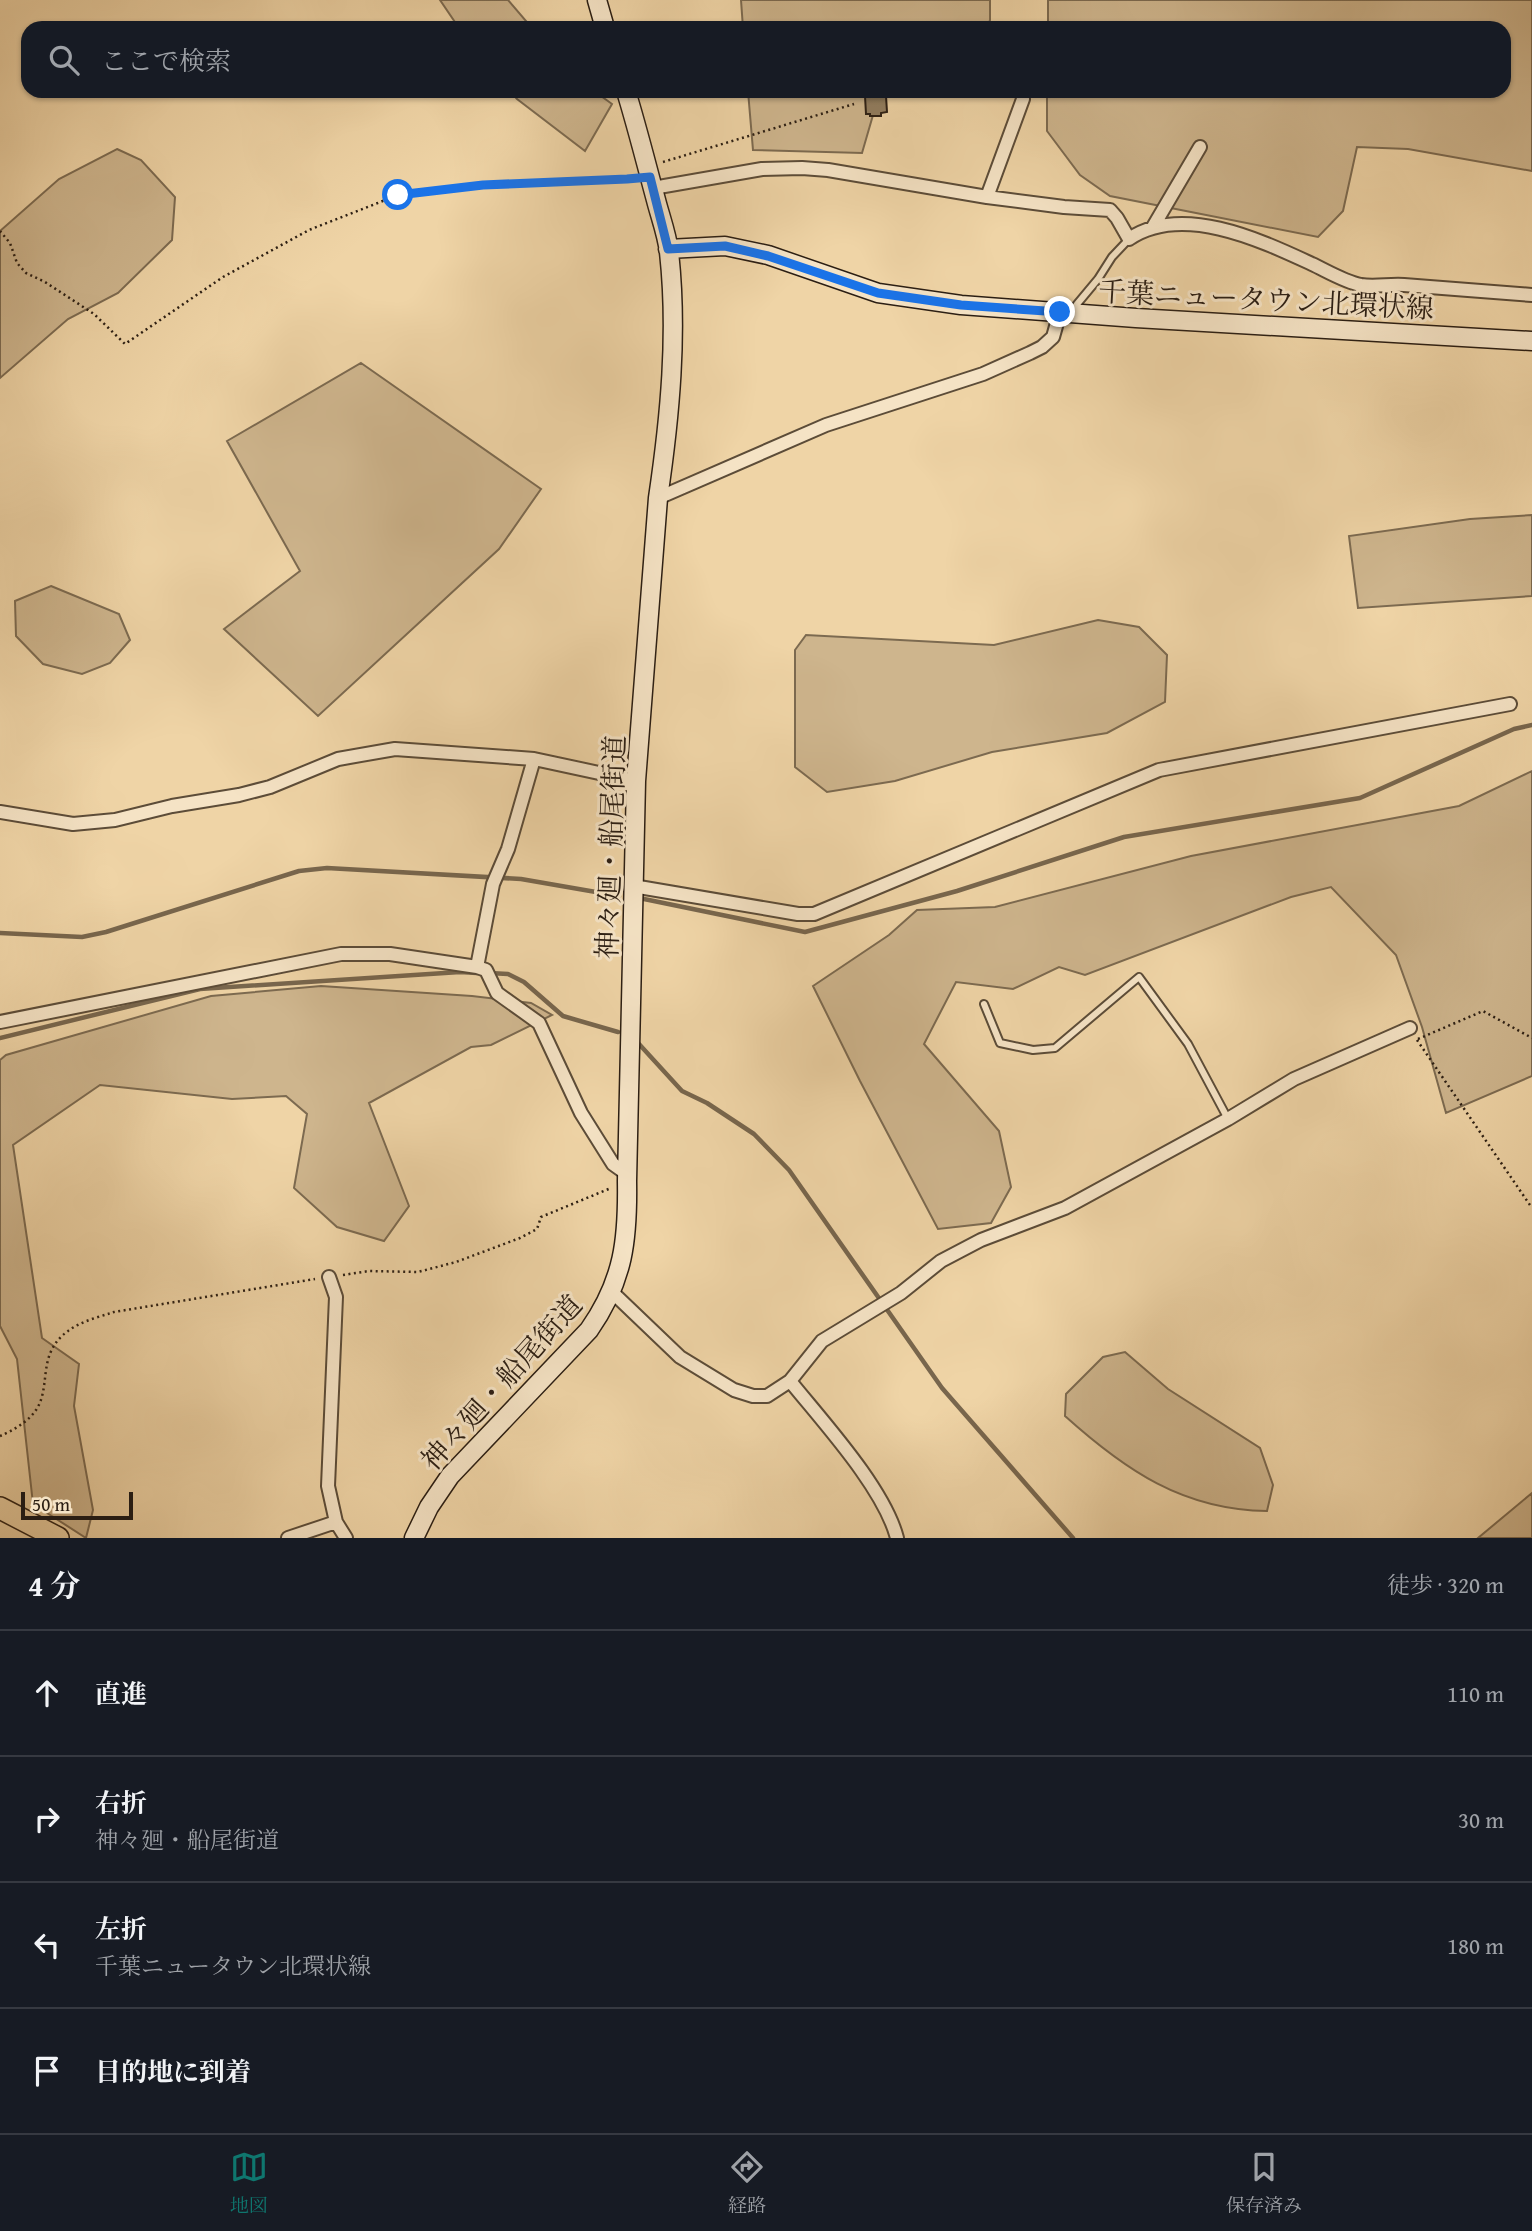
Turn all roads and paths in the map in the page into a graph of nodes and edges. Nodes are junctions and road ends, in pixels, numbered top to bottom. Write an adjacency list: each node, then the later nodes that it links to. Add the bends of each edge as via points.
1 (597, 0): 2 (street)
2 (604, 21)
3 (628, 98): 7 (street, 神々廻・船尾街道)
4 (1023, 99): 8 (street)
5 (854, 104): 7 (path)
6 (1200, 147): 9 (street)
7 (651, 177): 8 (street, via 762,169 828,170); 10 (path, via 483,185 398,195 309,230 223,277 125,344 94,314 26,273); 12 (street, 神々廻・船尾街道)
8 (987, 197): 11 (street, via 1110,210)
9 (1153, 227): 11 (street); 13 (street, via 1200,226 1240,234 1359,285)
10 (0, 231)
11 (1129, 239): 14 (lane)
12 (668, 249): 14 (street, 千葉ニュータウン北環状線, via 725,246 878,293); 16 (street, 神々廻・船尾街道, via 672,366)
13 (1532, 295)
14 (1065, 313): 15 (street, 千葉ニュータウン北環状線); 16 (street, via 1053,337 1030,353 983,374 826,425)
15 (1532, 341)
16 (658, 498): 19 (street, 神々廻・船尾街道)
17 (1510, 705): 21 (street, via 1159,770 814,914)
18 (534, 759): 19 (street); 20 (street, via 395,749 338,759 239,795 115,820 73,824); 22 (street, via 493,884)
19 (636, 781): 21 (street, 神々廻・船尾街道)
20 (0, 812)
21 (633, 893): 28 (street, 神々廻・船尾街道)
22 (481, 968): 24 (street, via 390,954 341,954); 28 (street, via 497,993 539,1023 581,1113 612,1164)
23 (984, 1004): 27 (lane, via 1000,1043 1034,1050 1055,1048 1139,977 1188,1044)
24 (0, 1022)
25 (1409, 1028): 27 (street, via 1294,1079)
26 (1532, 1038): 29 (path, via 1483,1011 1417,1039)
27 (1228, 1119): 32 (street, via 1065,1208 951,1255 901,1293 822,1341)
28 (627, 1177): 30 (path, via 541,1217 537,1229 520,1238 456,1262 418,1272 369,1271); 31 (street, 神々廻・船尾街道, via 623,1259)
29 (1532, 1208)
30 (329, 1277): 33 (path, via 92,1319 68,1331 51,1350 40,1403 34,1413); 35 (street, via 336,1297 328,1486)
31 (611, 1291): 32 (street, via 680,1357 734,1390 766,1396); 39 (street, 神々廻・船尾街道, via 589,1329 450,1476)
32 (790, 1381): 40 (street, via 871,1485)
33 (0, 1436)
34 (0, 1508): 36 (highway)
35 (336, 1522): 37 (street); 38 (street)
36 (58, 1538)
37 (288, 1538)
38 (346, 1538)
39 (414, 1538)
40 (897, 1538)

